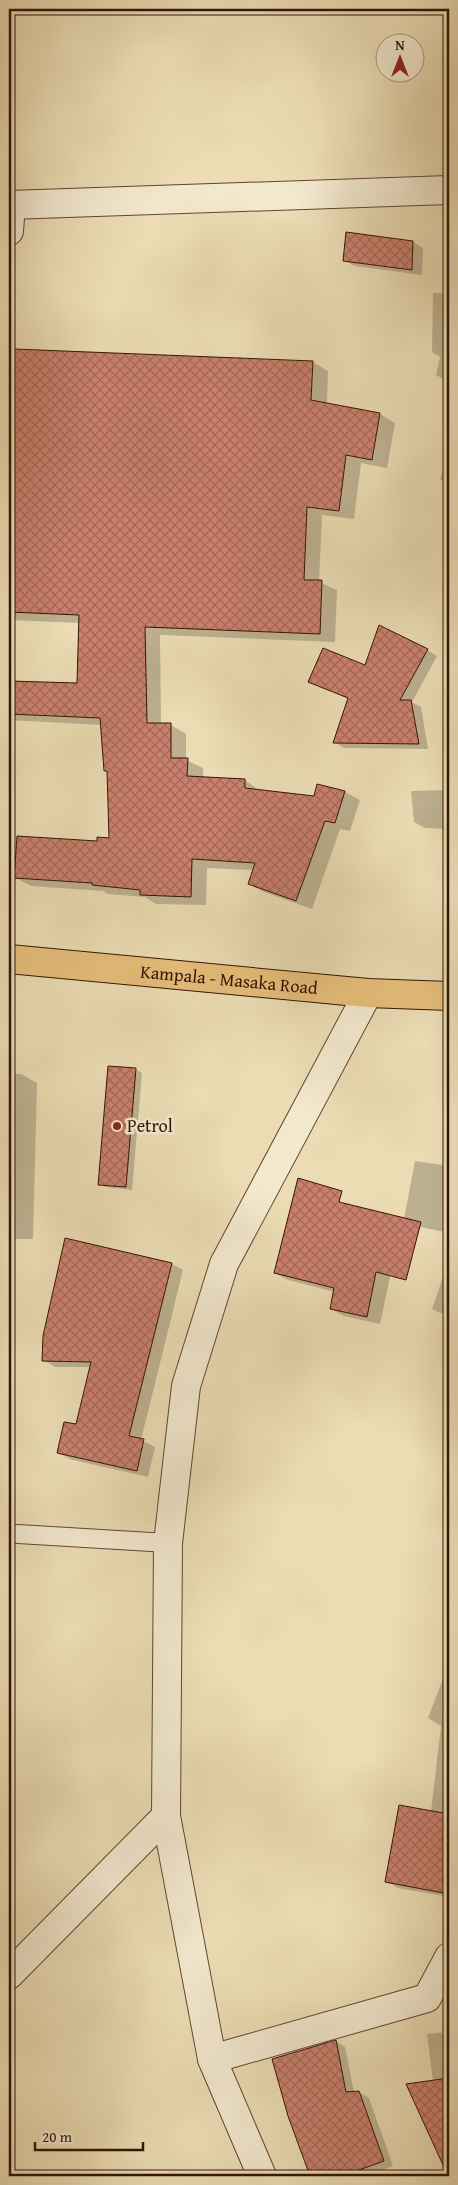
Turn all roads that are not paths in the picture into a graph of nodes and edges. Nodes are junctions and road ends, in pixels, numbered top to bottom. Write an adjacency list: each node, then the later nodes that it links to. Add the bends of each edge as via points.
1 (449, 190): 2 (street)
2 (9, 214)
3 (9, 959): 4 (main road, Kampala - Masaka Road)
4 (368, 993): 5 (main road, Kampala - Masaka Road); 7 (street, via 224,1264 186,1386)
5 (449, 996)
6 (18, 1534): 7 (lane)
7 (168, 1543): 8 (street)
8 (166, 1816): 10 (street); 11 (street)
9 (449, 1957): 11 (street, via 427,1998)
10 (9, 1975)
11 (212, 2059): 12 (street)
12 (262, 2176)

